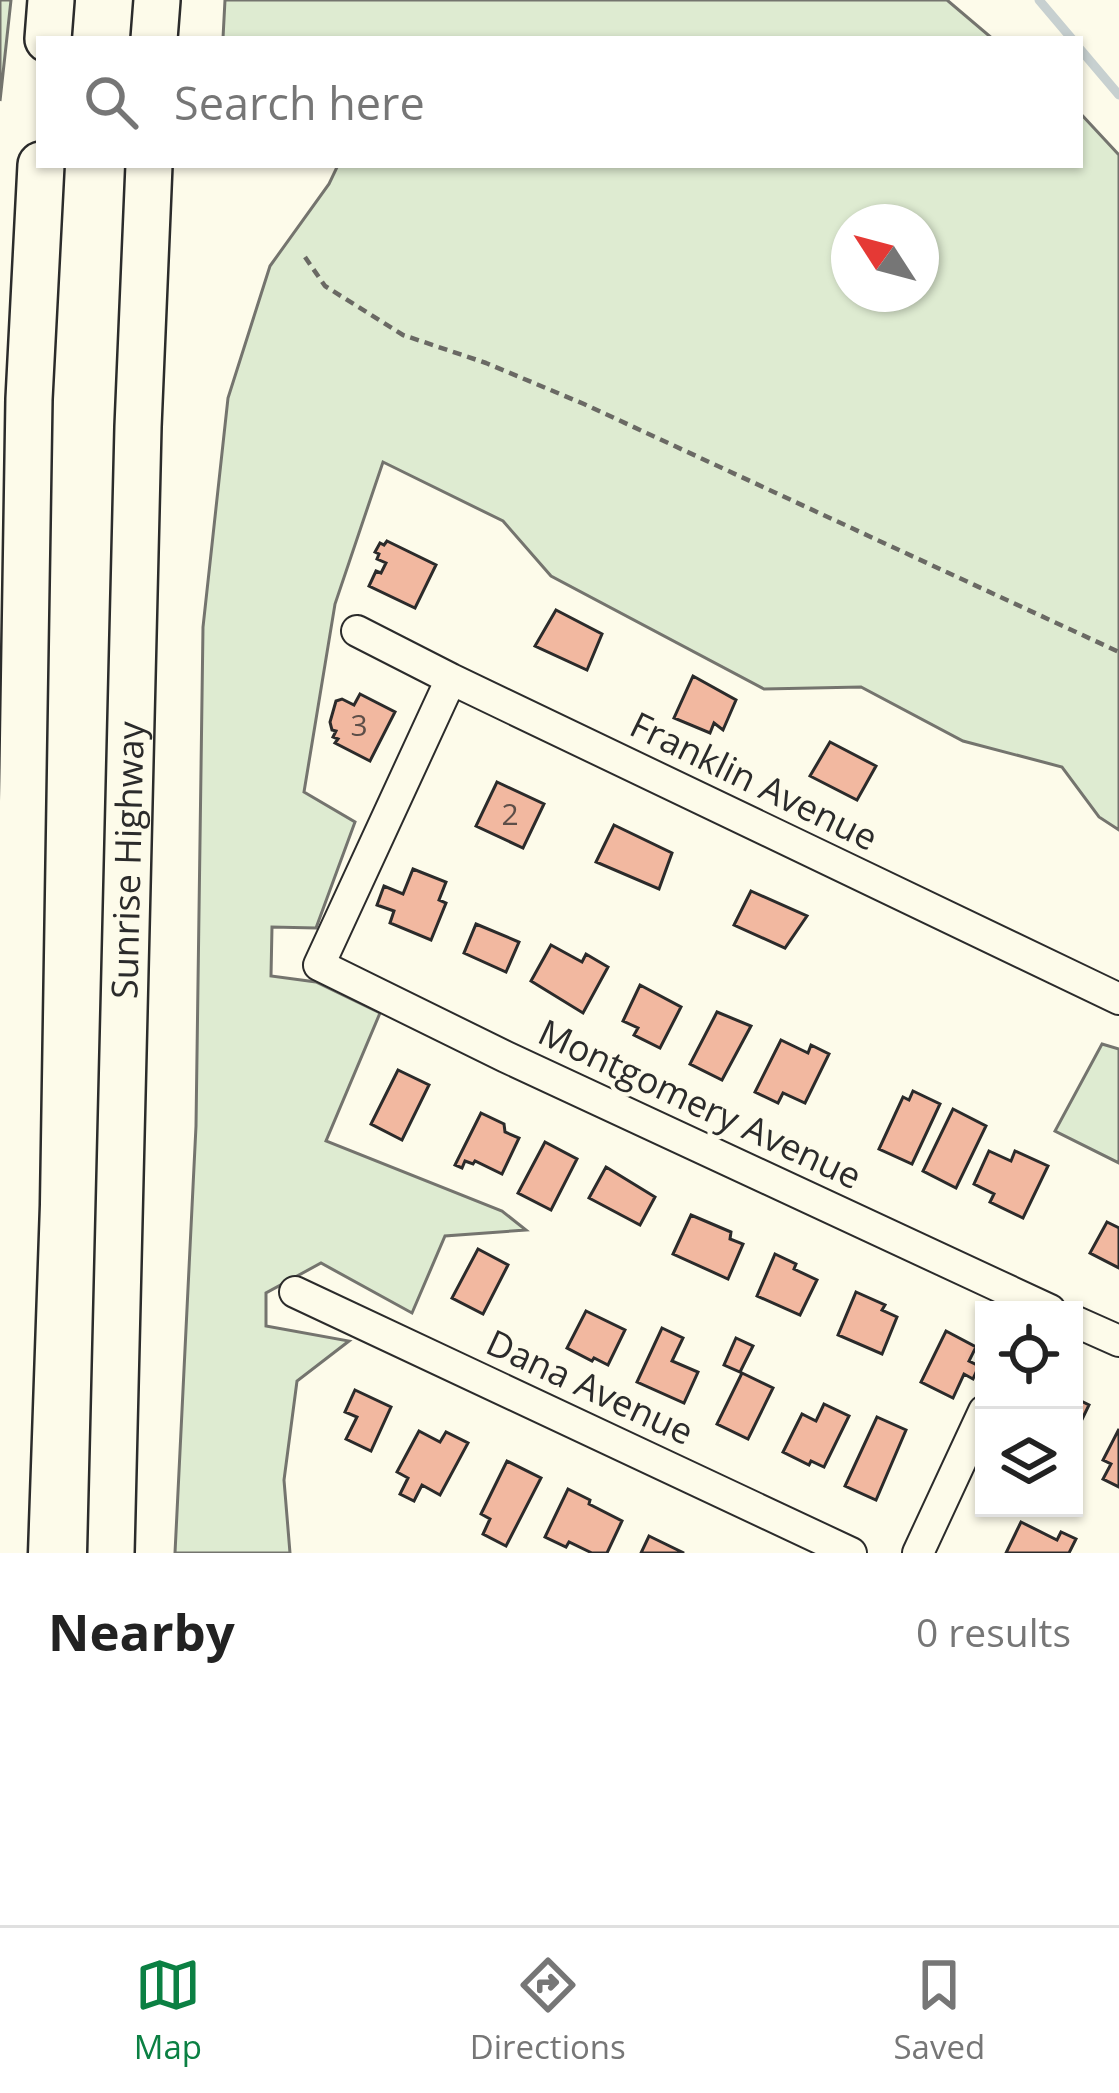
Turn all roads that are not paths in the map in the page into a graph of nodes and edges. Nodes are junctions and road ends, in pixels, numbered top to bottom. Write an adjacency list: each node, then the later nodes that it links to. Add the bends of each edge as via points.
1 (51, 0): 3 (highway)
2 (157, 0): 4 (highway)
3 (48, 36)
4 (154, 36)
5 (41, 168): 15 (highway)
6 (148, 168): 16 (highway, Sunrise Highway)
7 (357, 631): 8 (street, Franklin Avenue)
8 (451, 679): 9 (street, Franklin Avenue); 11 (street, Montgomery Avenue, via 319,964)
9 (1119, 999)
10 (295, 1292): 17 (street, Dana Avenue)
11 (1024, 1301)
12 (1083, 1325): 13 (street)
13 (1119, 1342)
14 (975, 1430): 18 (street)
15 (4, 1553)
16 (111, 1553)
17 (851, 1553)
18 (918, 1553)

